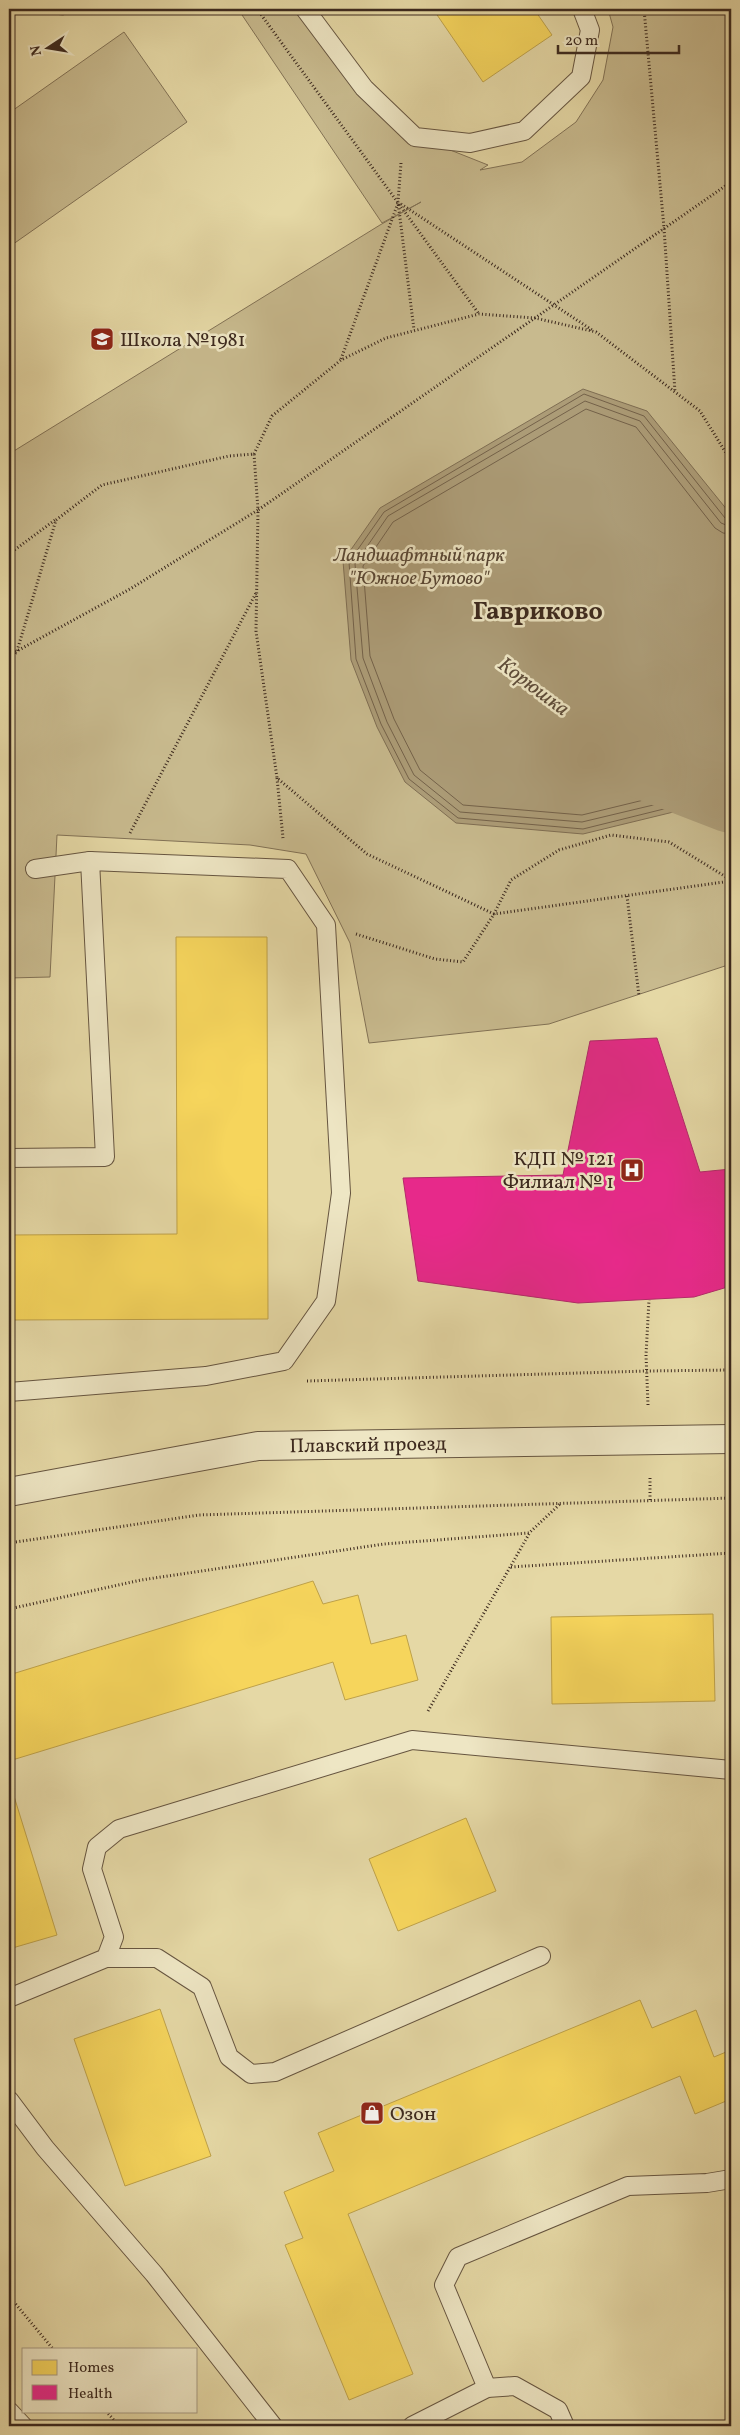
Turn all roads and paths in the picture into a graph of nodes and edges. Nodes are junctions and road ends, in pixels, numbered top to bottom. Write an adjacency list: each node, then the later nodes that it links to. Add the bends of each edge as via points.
1 (257, 9): 6 (path)
2 (305, 9): 3 (lane, via 364,88 416,137 470,143 524,131 581,77 590,30)
3 (582, 9)
4 (644, 9): 7 (path)
5 (731, 182): 7 (path)
6 (398, 202): 8 (path); 9 (path); 11 (path); 13 (path)
7 (664, 228): 8 (path); 14 (path)
8 (554, 305): 10 (path); 12 (path)
9 (479, 314): 10 (path); 11 (path)
10 (535, 318): 12 (path); 17 (path)
11 (414, 330): 13 (path, via 386,338)
12 (596, 332): 14 (path)
13 (341, 360): 15 (path, via 272,416)
14 (674, 392): 16 (path, via 700,412)
15 (254, 454): 17 (path); 18 (path, via 229,456 102,486)
16 (731, 461)
17 (258, 510): 20 (path); 21 (path, via 130,589)
18 (56, 520): 19 (path); 21 (path)
19 (9, 554)
20 (257, 591): 24 (path, via 256,631); 27 (path)
21 (17, 651): 22 (path); 23 (path)
22 (9, 655)
23 (9, 663)
24 (277, 778): 25 (path); 31 (path, via 367,854)
25 (280, 818)
26 (90, 861): 27 (lane); 28 (lane); 34 (lane, via 105,1157)
27 (114, 862): 32 (lane, via 288,869)
28 (35, 869)
29 (731, 881): 30 (path); 31 (path, via 669,842 611,835 560,850 510,880)
30 (627, 896): 31 (path); 33 (path)
31 (494, 914): 32 (path, via 463,962 436,958)
32 (326, 925): 39 (lane, via 341,1193 326,1301 284,1361 206,1376)
33 (639, 996)
34 (9, 1158)
35 (649, 1300): 36 (path)
36 (646, 1370): 37 (path); 38 (path); 41 (path)
37 (731, 1370)
38 (297, 1381)
39 (9, 1392)
40 (731, 1439): 41 (street, Плавский проезд)
41 (650, 1440): 42 (street, Плавский проезд, via 258,1446)
42 (9, 1492)
43 (731, 1498): 44 (path)
44 (561, 1503): 45 (path); 46 (path, via 199,1515)
45 (529, 1534): 48 (path); 49 (path, via 384,1544 141,1580)
46 (9, 1543)
47 (731, 1553): 48 (path)
48 (510, 1567): 50 (path)
49 (9, 1609)
50 (412, 1740): 51 (lane); 53 (lane, via 119,1829 97,1848 92,1869 114,1937)
51 (731, 1770)
52 (541, 1956): 53 (lane, via 275,2072 251,2074 230,2057 202,1987 157,1958)
53 (106, 1958): 54 (lane)
54 (9, 1998)
55 (9, 2100): 64 (lane, via 45,2148 154,2274)
56 (731, 2179): 59 (lane, via 628,2186 458,2257 444,2285)
57 (9, 2296): 58 (path)
58 (53, 2348)
59 (487, 2388): 65 (lane); 66 (lane, via 515,2386 558,2410)
60 (9, 2411): 62 (lane)
61 (107, 2412): 63 (path)
62 (24, 2426)
63 (119, 2426)
64 (273, 2426)
65 (412, 2426)
66 (565, 2426)

